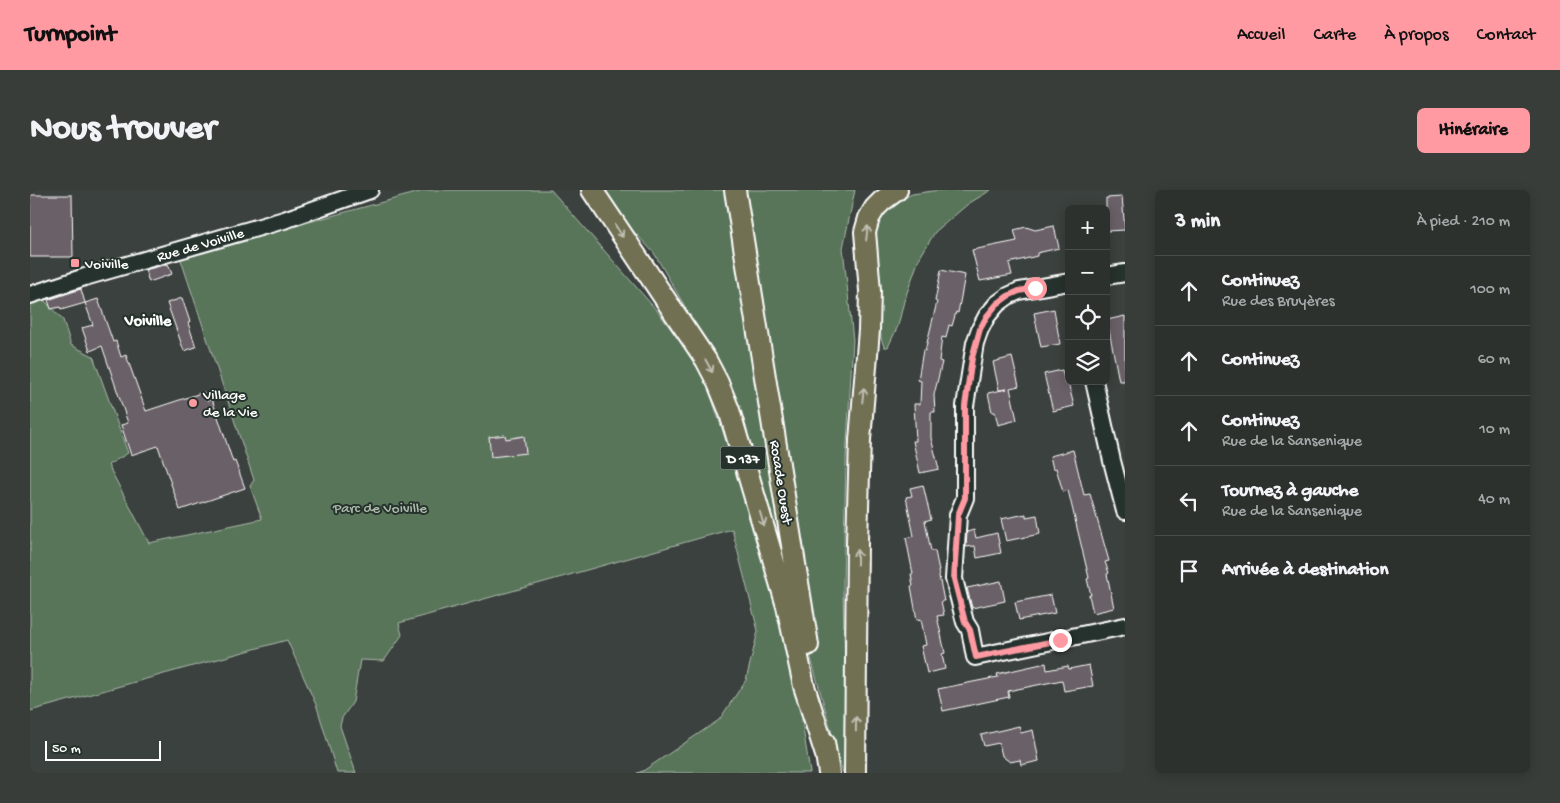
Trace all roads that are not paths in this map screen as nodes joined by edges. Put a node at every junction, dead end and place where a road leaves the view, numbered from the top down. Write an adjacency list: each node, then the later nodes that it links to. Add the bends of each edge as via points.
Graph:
1 (370, 190): 8 (street, Rue de Voiville, via 284,220)
2 (592, 190): 12 (main road, D 137, one-way to 12, via 706,360 718,383 769,543 787,606 804,686)
3 (735, 190): 12 (main road, Rocade Ouest / D 137)
4 (897, 190): 13 (main road, one-way to 4, via 860,440 870,330 865,232 875,208)
5 (1125, 274): 6 (street)
6 (1110, 276)
7 (1065, 283): 11 (street, via 1008,296 997,304 980,329 965,406 965,498 958,515 954,579 976,657)
8 (30, 295)
9 (1095, 385): 10 (street)
10 (1125, 511)
11 (1125, 626)
12 (828, 764)
13 (855, 773)

